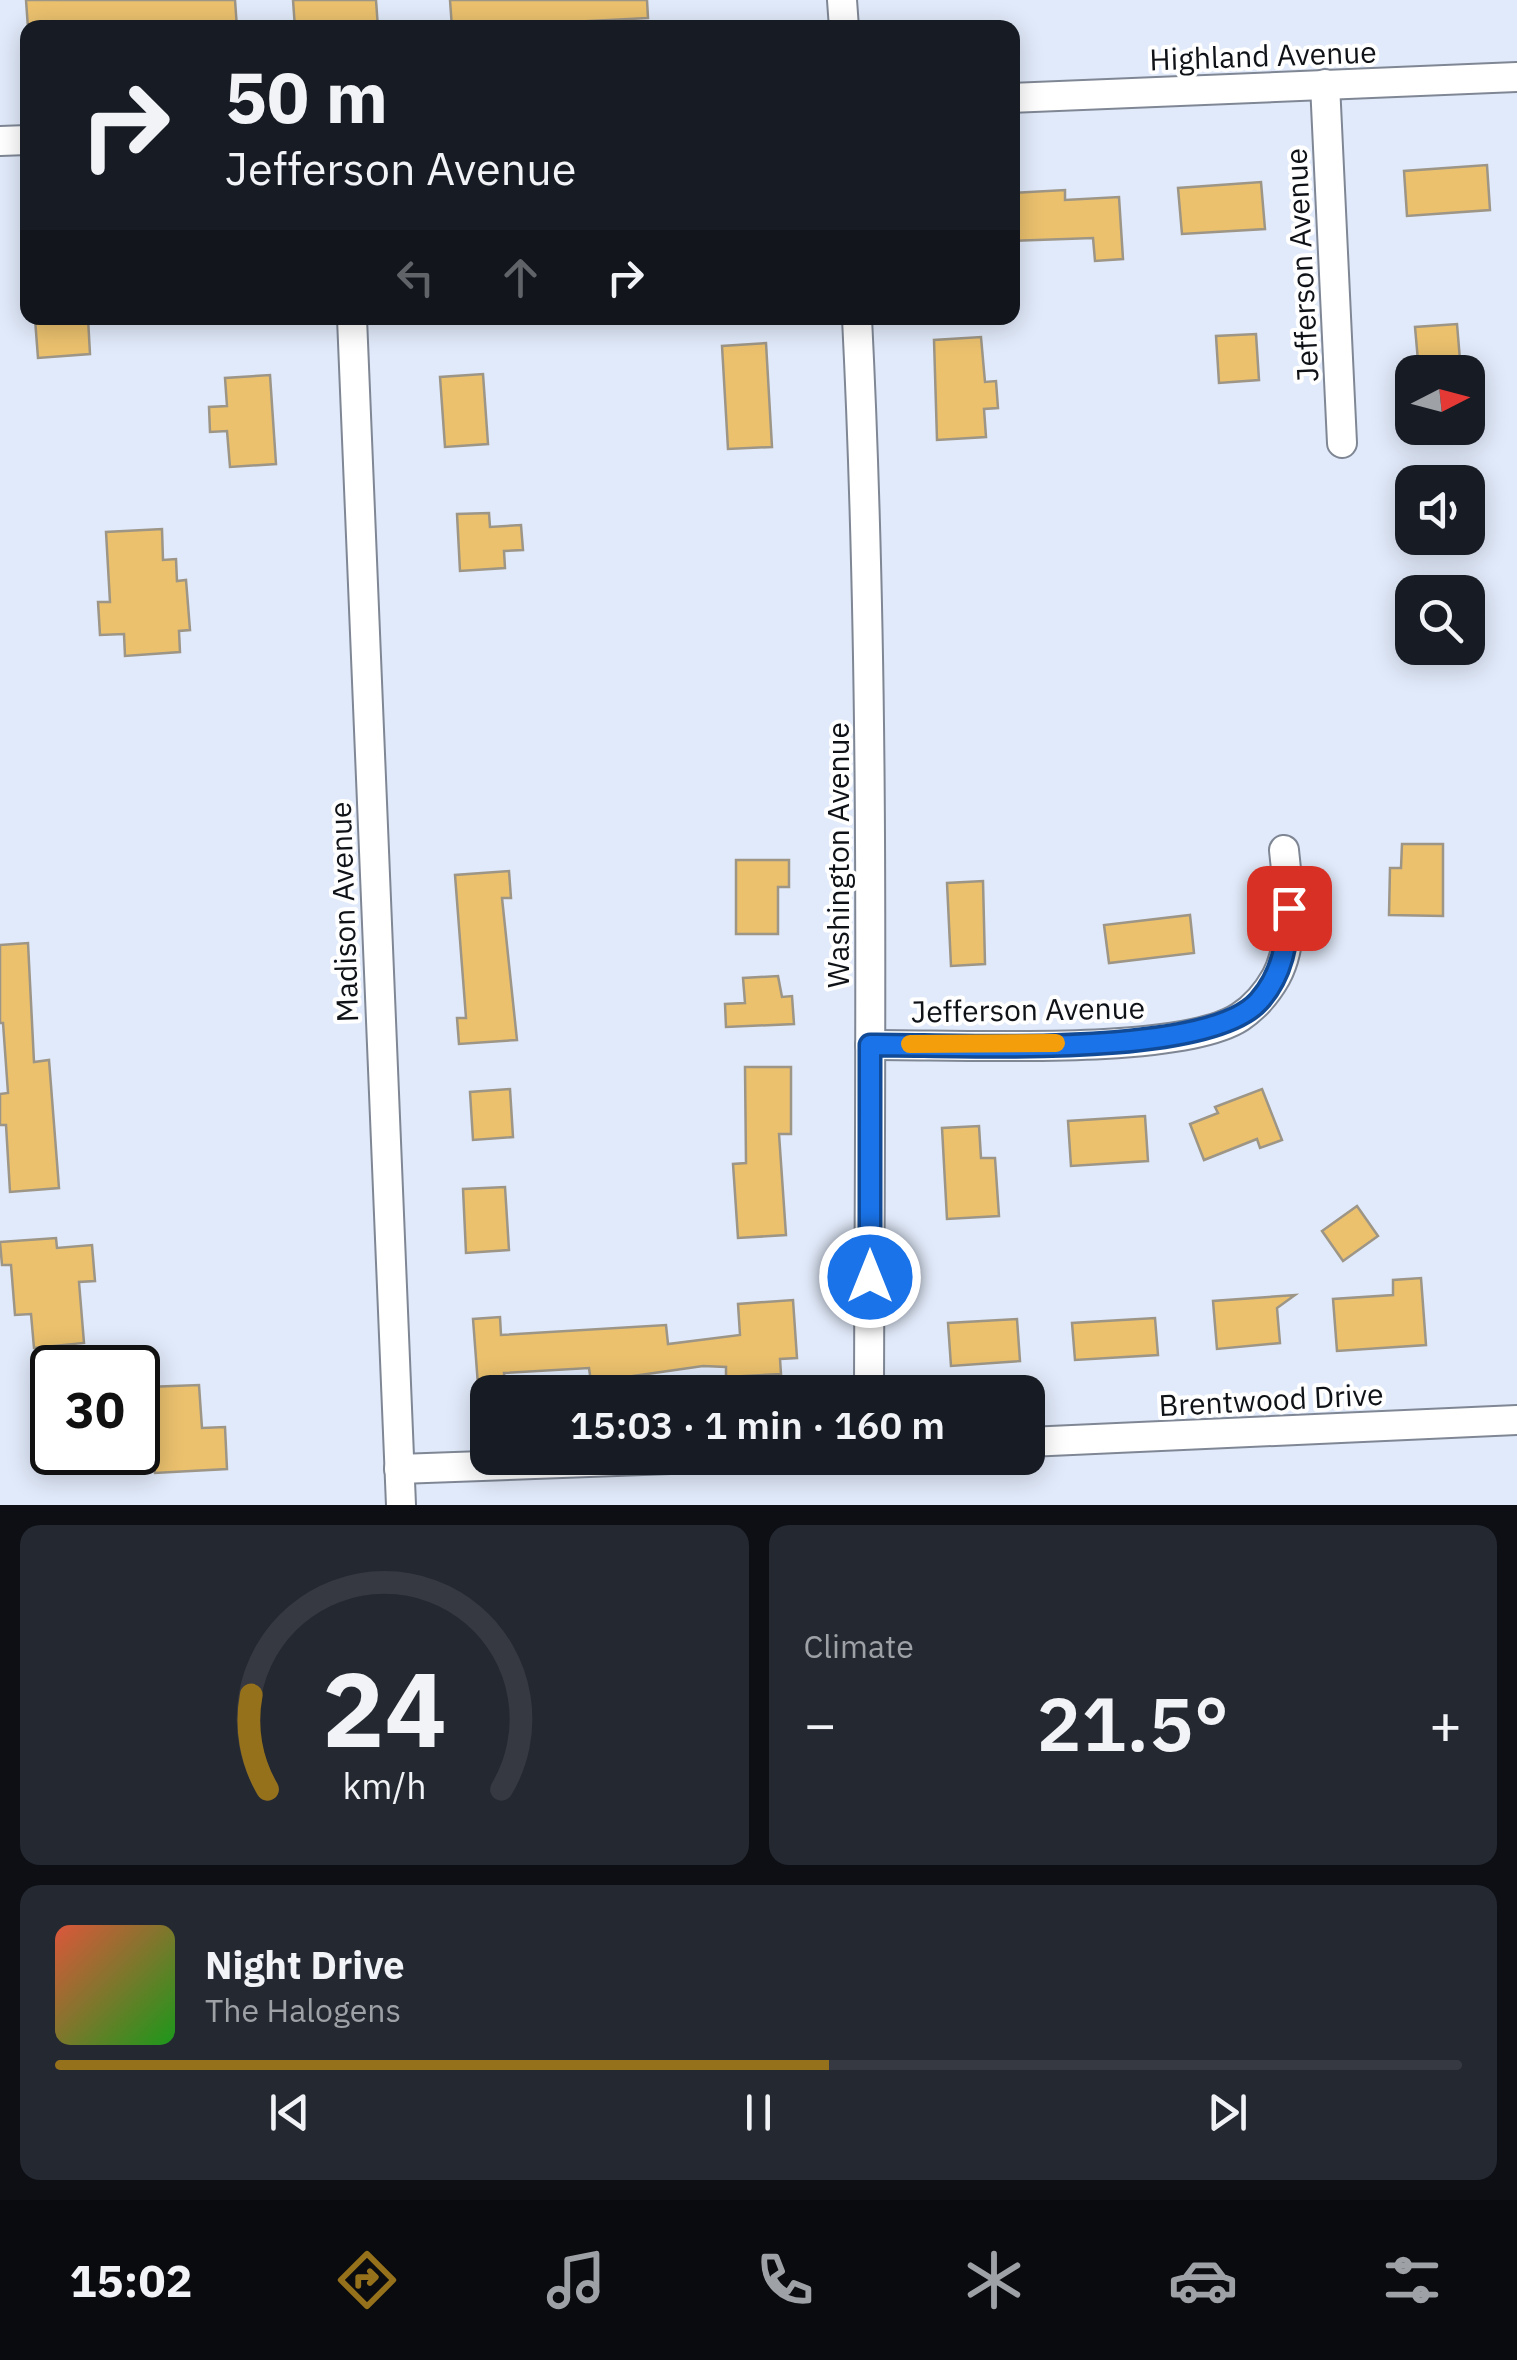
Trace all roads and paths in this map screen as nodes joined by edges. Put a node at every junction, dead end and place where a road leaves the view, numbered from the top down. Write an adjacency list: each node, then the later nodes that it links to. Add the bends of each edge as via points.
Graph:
1 (1517, 76): 2 (street, Highland Avenue)
2 (1325, 84): 3 (street, Highland Avenue); 6 (street, Jefferson Avenue)
3 (1020, 98)
4 (352, 325): 13 (street, Madison Avenue)
5 (857, 325): 8 (street, Washington Avenue, via 866,482)
6 (1342, 443)
7 (1284, 850): 8 (street, Jefferson Avenue, via 1289,908 1282,965 1258,1002 1238,1018 1138,1042)
8 (870, 1045): 9 (street, Washington Avenue)
9 (870, 1375)
10 (1517, 1420): 11 (street, Brentwood Drive)
11 (1045, 1441)
12 (470, 1466): 13 (street)
13 (399, 1469): 14 (street, Madison Avenue)
14 (401, 1505)

